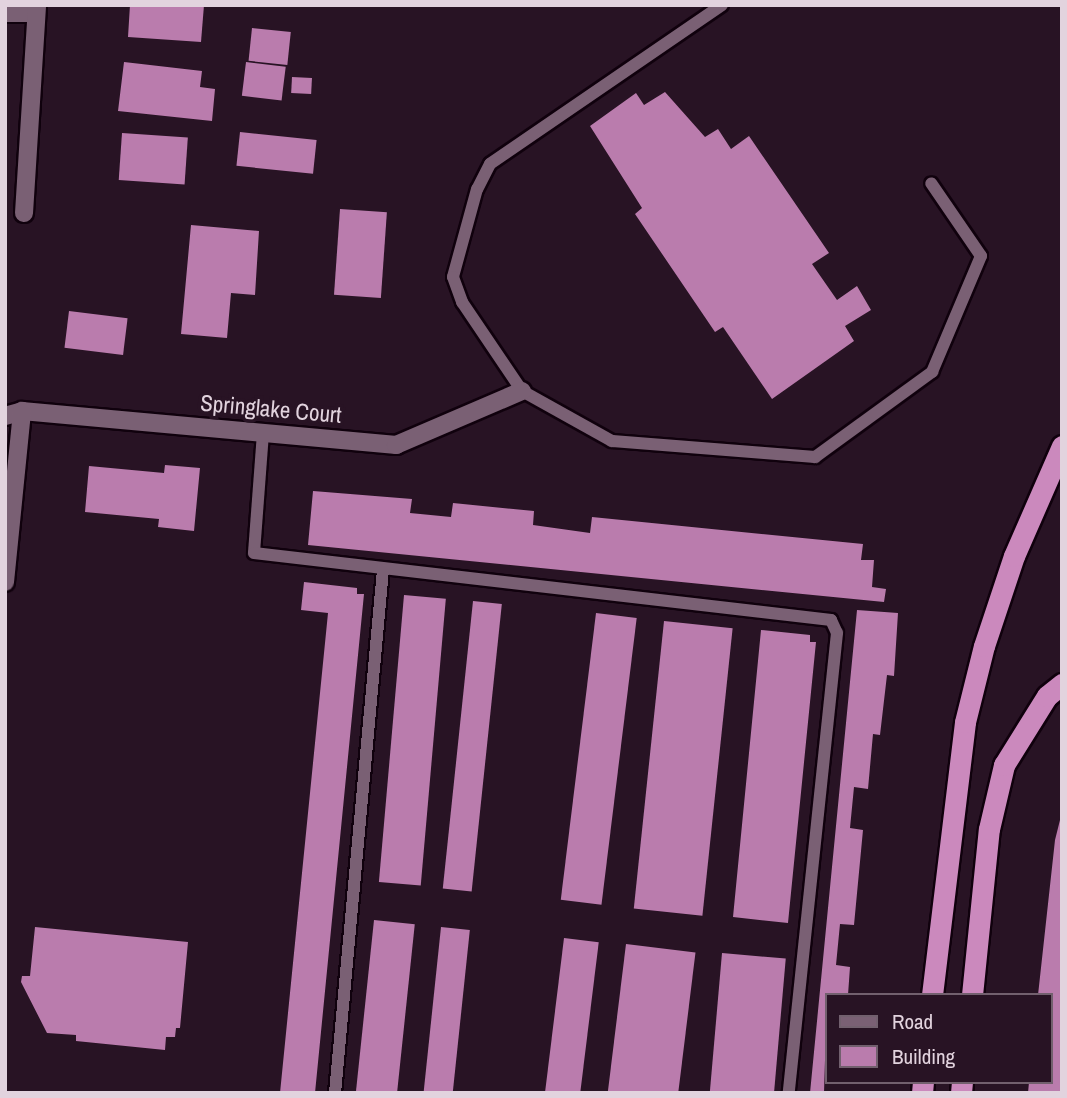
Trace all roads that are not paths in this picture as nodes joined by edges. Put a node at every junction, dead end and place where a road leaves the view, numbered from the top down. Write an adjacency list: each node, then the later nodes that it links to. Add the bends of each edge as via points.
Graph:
1 (722, 5): 6 (lane, via 490,164 477,190 453,276 462,302)
2 (37, 9): 3 (street); 5 (street)
3 (5, 13)
4 (931, 183): 6 (lane, via 981,256 932,372 814,457 612,441)
5 (23, 213)
6 (522, 391): 8 (street, Springlake Court, via 396,445)
7 (14, 414): 8 (street, Springlake Court); 11 (street)
8 (263, 433): 10 (lane, via 254,553)
9 (1062, 446): 13 (highway, via 1014,556 965,722)
10 (383, 570): 15 (lane); 16 (lane, via 831,620 837,633)
11 (5, 582)
12 (1062, 684): 14 (highway, via 1047,696 1004,765 989,829)
13 (932, 993)
14 (972, 993)
15 (335, 1093)
16 (789, 1093)

